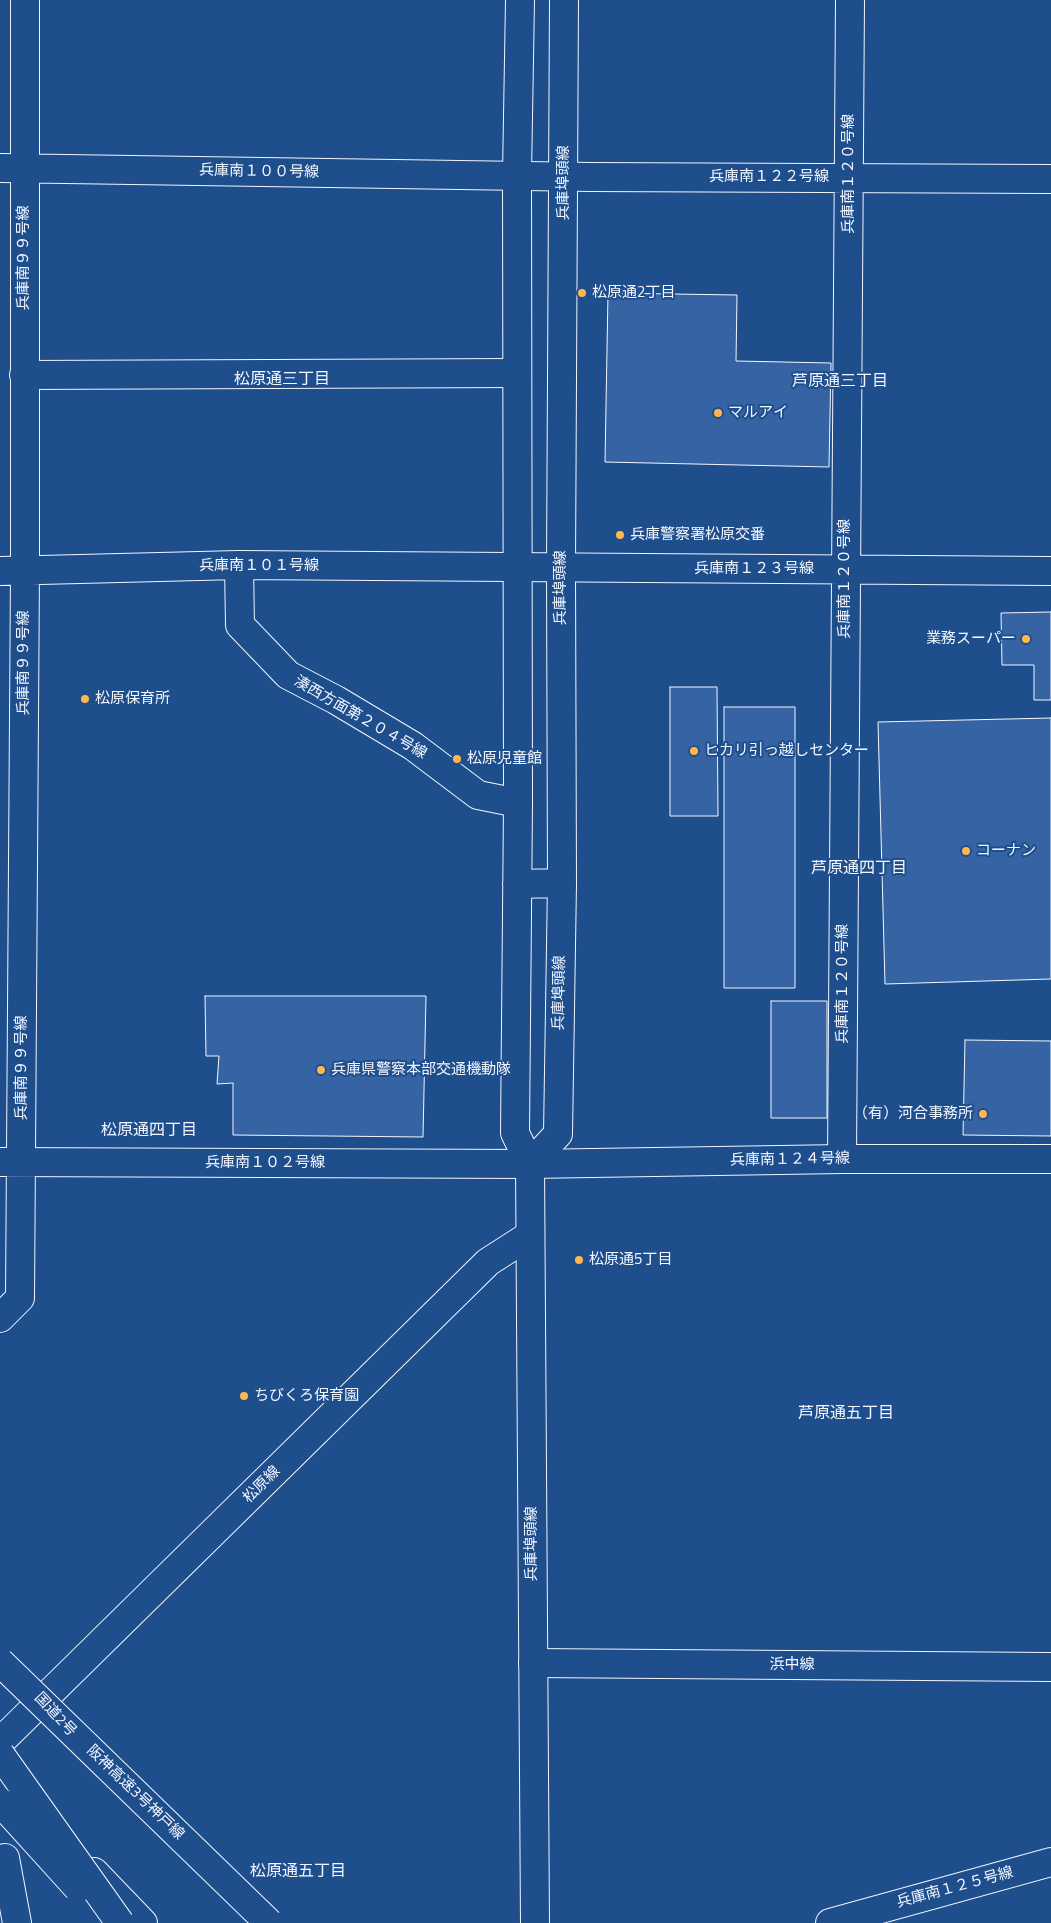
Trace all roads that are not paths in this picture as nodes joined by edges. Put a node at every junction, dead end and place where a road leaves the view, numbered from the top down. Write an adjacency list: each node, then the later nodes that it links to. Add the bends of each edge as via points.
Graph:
1 (25, 0): 5 (main road, 兵庫南９９号線)
2 (520, 0): 6 (main road, 兵庫埠頭線)
3 (564, 0): 7 (main road, 兵庫埠頭線)
4 (850, 0): 8 (main road, 兵庫南１２０号線)
5 (12, 168): 6 (main road, 兵庫南１００号線); 11 (main road, 兵庫南９９号線)
6 (517, 175): 7 (main road, 兵庫南１２２号線); 10 (main road, 兵庫埠頭線)
7 (564, 175): 8 (main road, 兵庫南１２２号線); 14 (main road, 兵庫埠頭線)
8 (849, 178): 9 (main road, 兵庫南１２２号線); 15 (main road, 兵庫南１２０号線)
9 (1051, 178)
10 (517, 373): 11 (main road); 13 (main road, 兵庫埠頭線)
11 (24, 375): 17 (main road, 兵庫南９９号線)
12 (239, 565): 13 (main road, 兵庫南１０１号線); 17 (main road, 兵庫南１０１号線); 18 (main road, 湊西方面第２０４号線, via 240,626 288,675 413,746 478,795)
13 (518, 567): 14 (main road, 兵庫南１２３号線); 18 (main road, 兵庫埠頭線)
14 (561, 568): 15 (main road, 兵庫南１２３号線); 19 (main road, 兵庫埠頭線)
15 (845, 570): 16 (main road, 兵庫南１２３号線); 21 (main road, 兵庫南１２０号線)
16 (1051, 570)
17 (12, 571): 23 (main road, 兵庫南９９号線)
18 (518, 803): 20 (main road, 兵庫埠頭線)
19 (562, 883): 20 (main road); 24 (main road, 兵庫埠頭線, via 558,1134)
20 (517, 884): 24 (main road, 兵庫埠頭線, via 515,1133)
21 (842, 1158): 22 (main road, 兵庫南１２４号線); 24 (main road, 兵庫南１２４号線)
22 (1051, 1159)
23 (10, 1162): 24 (main road, 兵庫南１０２号線); 26 (main road, 兵庫南９９号線, via 20,1298)
24 (530, 1164): 25 (main road, 兵庫埠頭線)
25 (530, 1235): 28 (main road, 兵庫埠頭線); 30 (main road, 松原線, via 488,1262)
26 (0, 1318)
27 (0, 1661): 30 (main road, 国道2号); 43 (main road, 阪神高速3号神戸線, bridge)
28 (533, 1663): 29 (main road, 浜中線); 44 (main road, 兵庫埠頭線)
29 (1051, 1667)
30 (42, 1702): 31 (main road, 松原線); 42 (main road, 国道2号)
31 (0, 1742)
32 (0, 1754): 40 (main road, bridge)
33 (0, 1779): 35 (main road)
34 (0, 1802): 39 (main road, bridge)
35 (45, 1822): 36 (main road); 41 (main road)
36 (2, 1860): 38 (main road)
37 (1051, 1862): 45 (main road, 兵庫南１２５号線)
38 (17, 1923)
39 (109, 1923)
40 (120, 1923)
41 (144, 1923)
42 (255, 1923)
43 (269, 1923)
44 (535, 1923)
45 (830, 1923)

